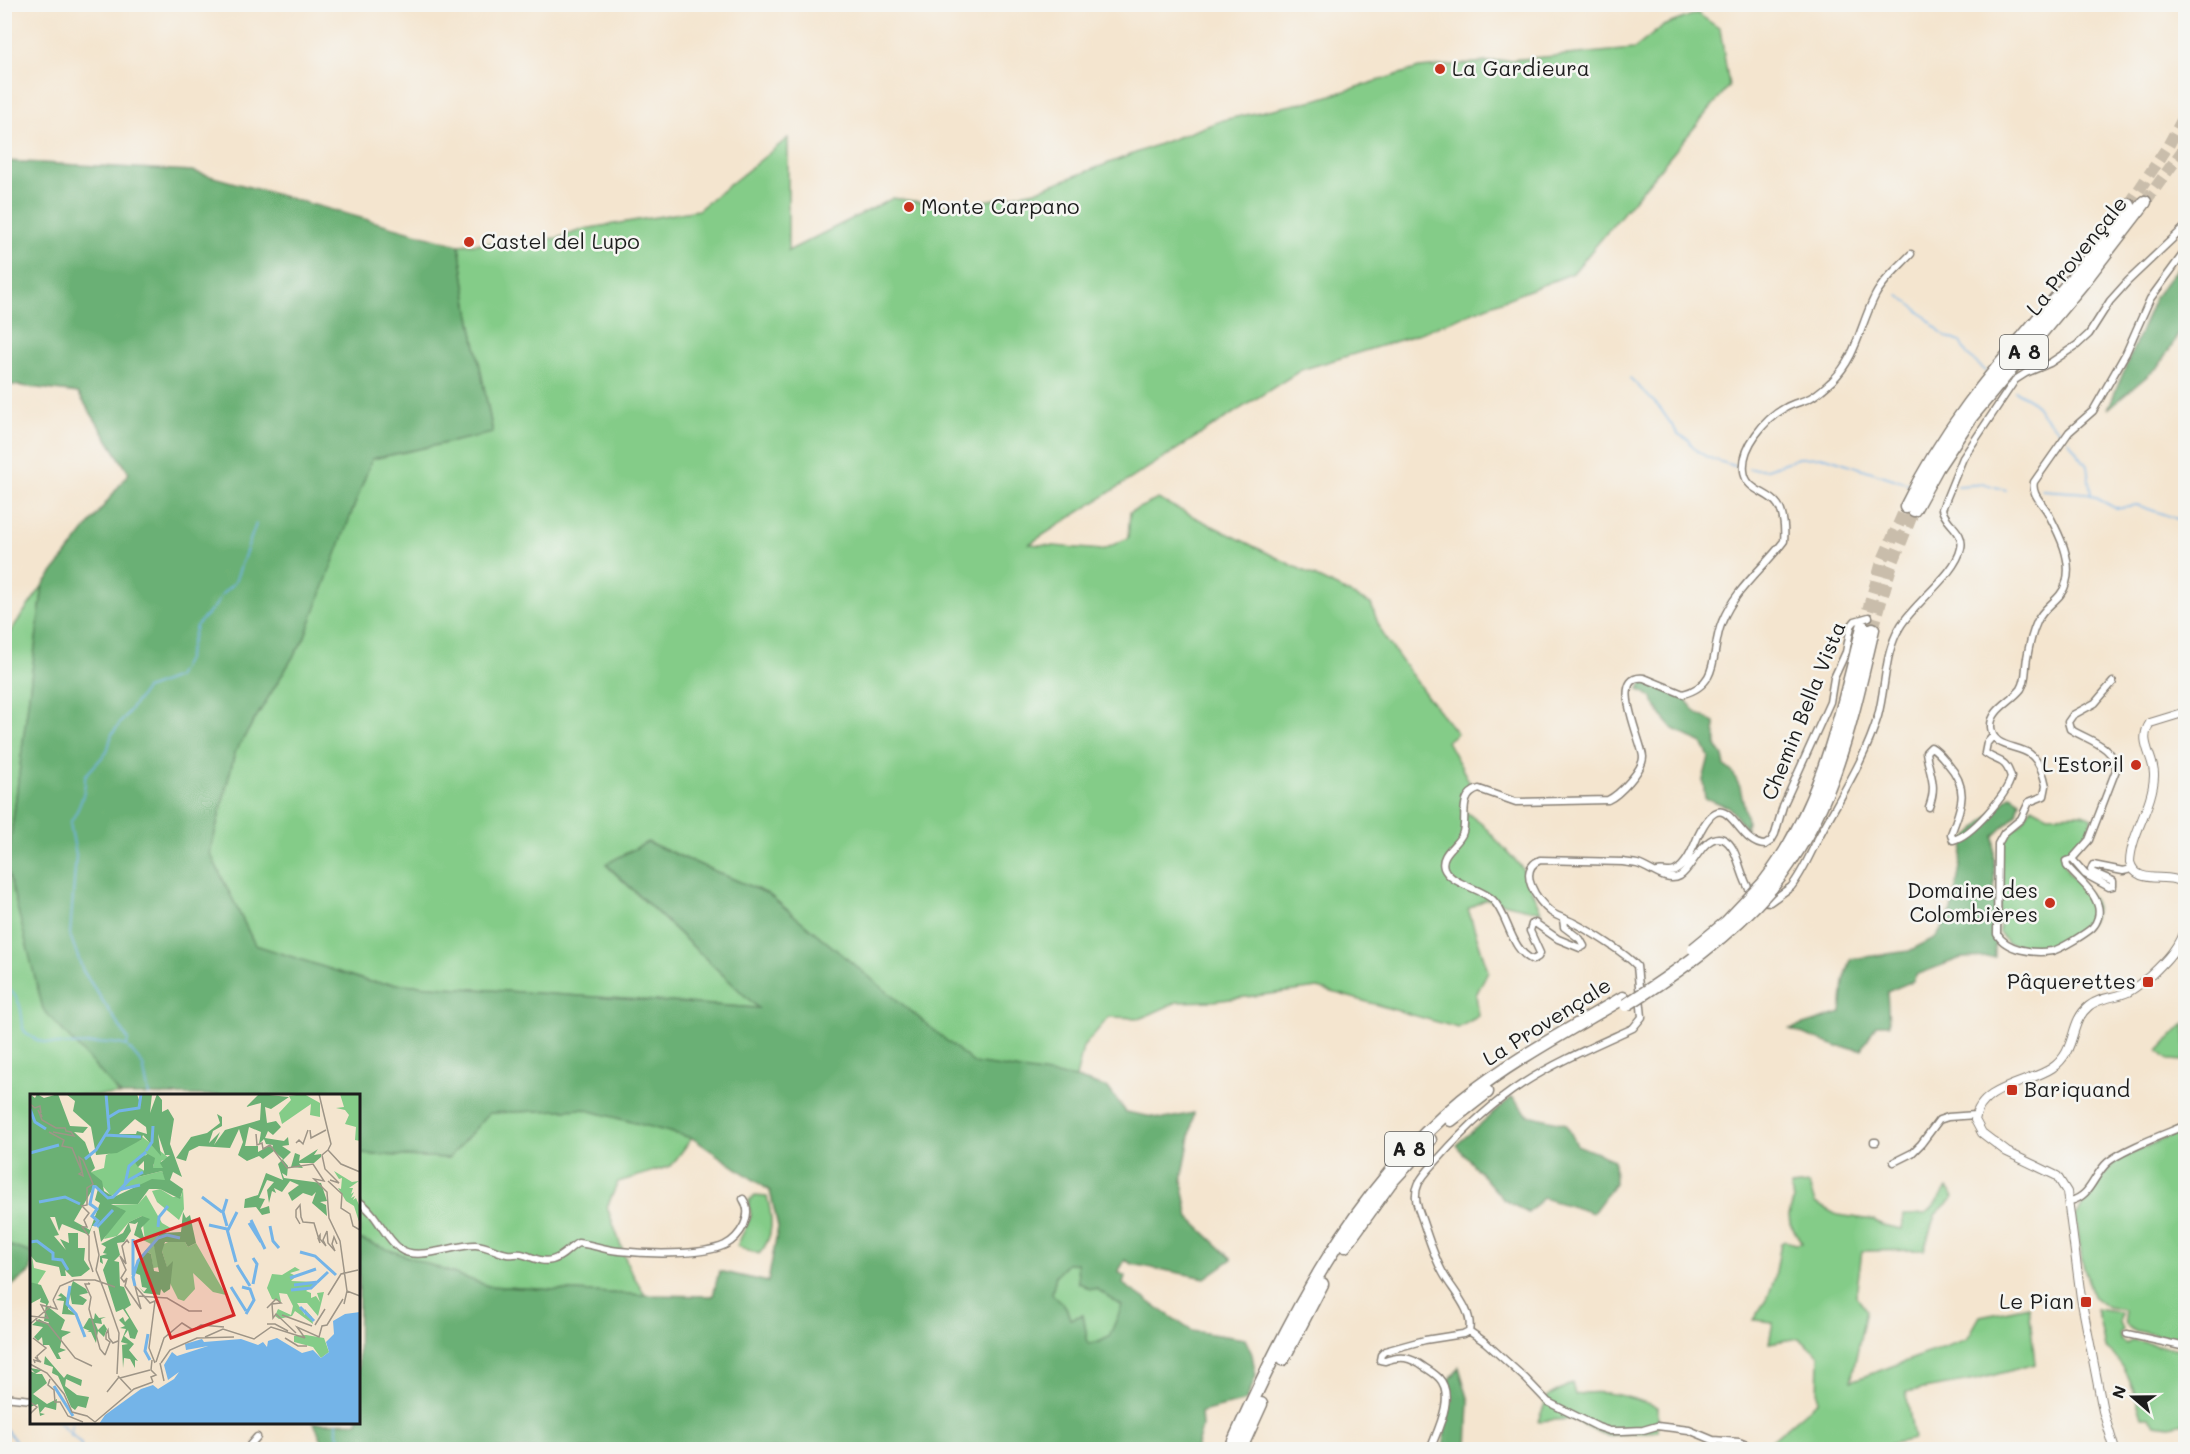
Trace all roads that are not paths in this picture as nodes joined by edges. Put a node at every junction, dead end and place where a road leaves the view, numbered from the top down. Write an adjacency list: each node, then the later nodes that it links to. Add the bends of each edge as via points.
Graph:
1 (2145, 202): 2 (highway, La Provençale / A 8, via 1966,424 1910,508 1928,463 1951,426 2075,277)
2 (2129, 205)
3 (2186, 226): 13 (street, via 2128,281 2077,345 2015,380 1963,458 1942,509 1961,538 1958,556 1895,636 1869,743 1791,887 1770,902 1761,901 1745,882 1728,843 1722,839 1710,840 1680,876 1667,878)
4 (2186, 250): 9 (street, via 2150,299 2126,353 2093,411 2068,432 2034,482 2033,491 2049,514 2067,556 2067,580 2062,593 2038,620 2024,684 1994,715)
5 (1911, 254): 15 (street, via 1876,294 1856,346 1836,377 1809,399 1776,414 1749,448 1744,462 1745,477 1758,492 1778,505 1784,541 1730,604 1719,628 1711,670 1700,687 1683,693 1644,678 1631,680 1628,696 1643,756 1638,770 1608,800 1516,802 1479,789 1467,796 1463,831 1444,860 1449,874 1495,902 1518,946 1533,960 1540,953 1530,931 1535,923 1558,939 1584,946 1564,927)
6 (1868, 624): 13 (street, Chemin Bella Vista, via 1855,621 1851,626 1830,702 1771,841 1765,845 1753,842 1729,815 1716,813 1705,823 1683,864 1675,871); 28 (highway, La Provençale / A 8, bridge, via 1844,745 1831,784 1789,866 1716,942 1681,969 1488,1090 1426,1143 1390,1183 1352,1236)
7 (2113, 682): 11 (street, via 2095,703 2068,722 2070,729 2110,752 2116,761 2089,840)
8 (2186, 712): 12 (street, via 2158,719 2146,729 2145,741 2154,774 2130,856)
9 (1993, 736): 10 (street, via 1985,753 2002,760 2011,777 2008,788 1992,808 1953,840 1951,834 1962,791 1952,768 1931,747 1926,752 1933,782); 11 (street, via 2004,745 2031,755 2046,786 2043,796 2029,802 2021,819 2004,833 1998,844 1997,934 2001,941 2012,947 2052,951 2092,928 2099,913 2097,904 2067,866 2066,861)
10 (1929, 807)
11 (2072, 859): 12 (street, via 2085,874 2109,887 2113,881 2092,872 2092,865)
12 (2132, 869): 14 (street, via 2141,876 2172,878)
13 (1657, 873): 15 (street, via 1623,862 1540,860 1530,868 1528,877 1538,898)
14 (2186, 885)
15 (1563, 919): 25 (street, via 1585,929 1637,966 1642,1017 1633,1028 1580,1052 1499,1100 1456,1140 1417,1185 1418,1208 1438,1263 1467,1311)
16 (2186, 924): 19 (street, via 2170,958 2146,979 2128,992 2097,1001 2083,1012 2071,1046 2060,1061 1995,1093 1984,1101)
17 (2186, 1068): 18 (street)
18 (2186, 1079)
19 (1976, 1115): 21 (street, via 1939,1120 1922,1144); 23 (street, via 1977,1128 1989,1139 2057,1176)
20 (2186, 1125): 23 (street, via 2109,1162 2081,1198)
21 (1894, 1162)
22 (743, 1199): 24 (street, via 748,1209 745,1224 723,1246 649,1253 615,1251 578,1242 563,1256 550,1261 509,1255 478,1245 418,1254 401,1250)
23 (2070, 1201): 37 (street, via 2081,1298 2103,1411)
24 (360, 1203)
25 (1469, 1331): 35 (street, via 1381,1355 1380,1360 1385,1361 1397,1357 1411,1359 1443,1384 1446,1400); 36 (street, via 1548,1402 1598,1427 1610,1431 1657,1426 1689,1430 1713,1440 1739,1442)
26 (2127, 1334): 27 (street)
27 (2186, 1347)
28 (1272, 1372): 33 (highway, La Provençale / A 8); 34 (highway, La Provençale / A 8)
29 (4, 1397): 30 (street)
30 (30, 1400)
31 (257, 1437): 32 (street)
32 (249, 1449)
33 (1230, 1449)
34 (1240, 1449)
35 (1430, 1449)
36 (1759, 1449)
37 (2115, 1449)

